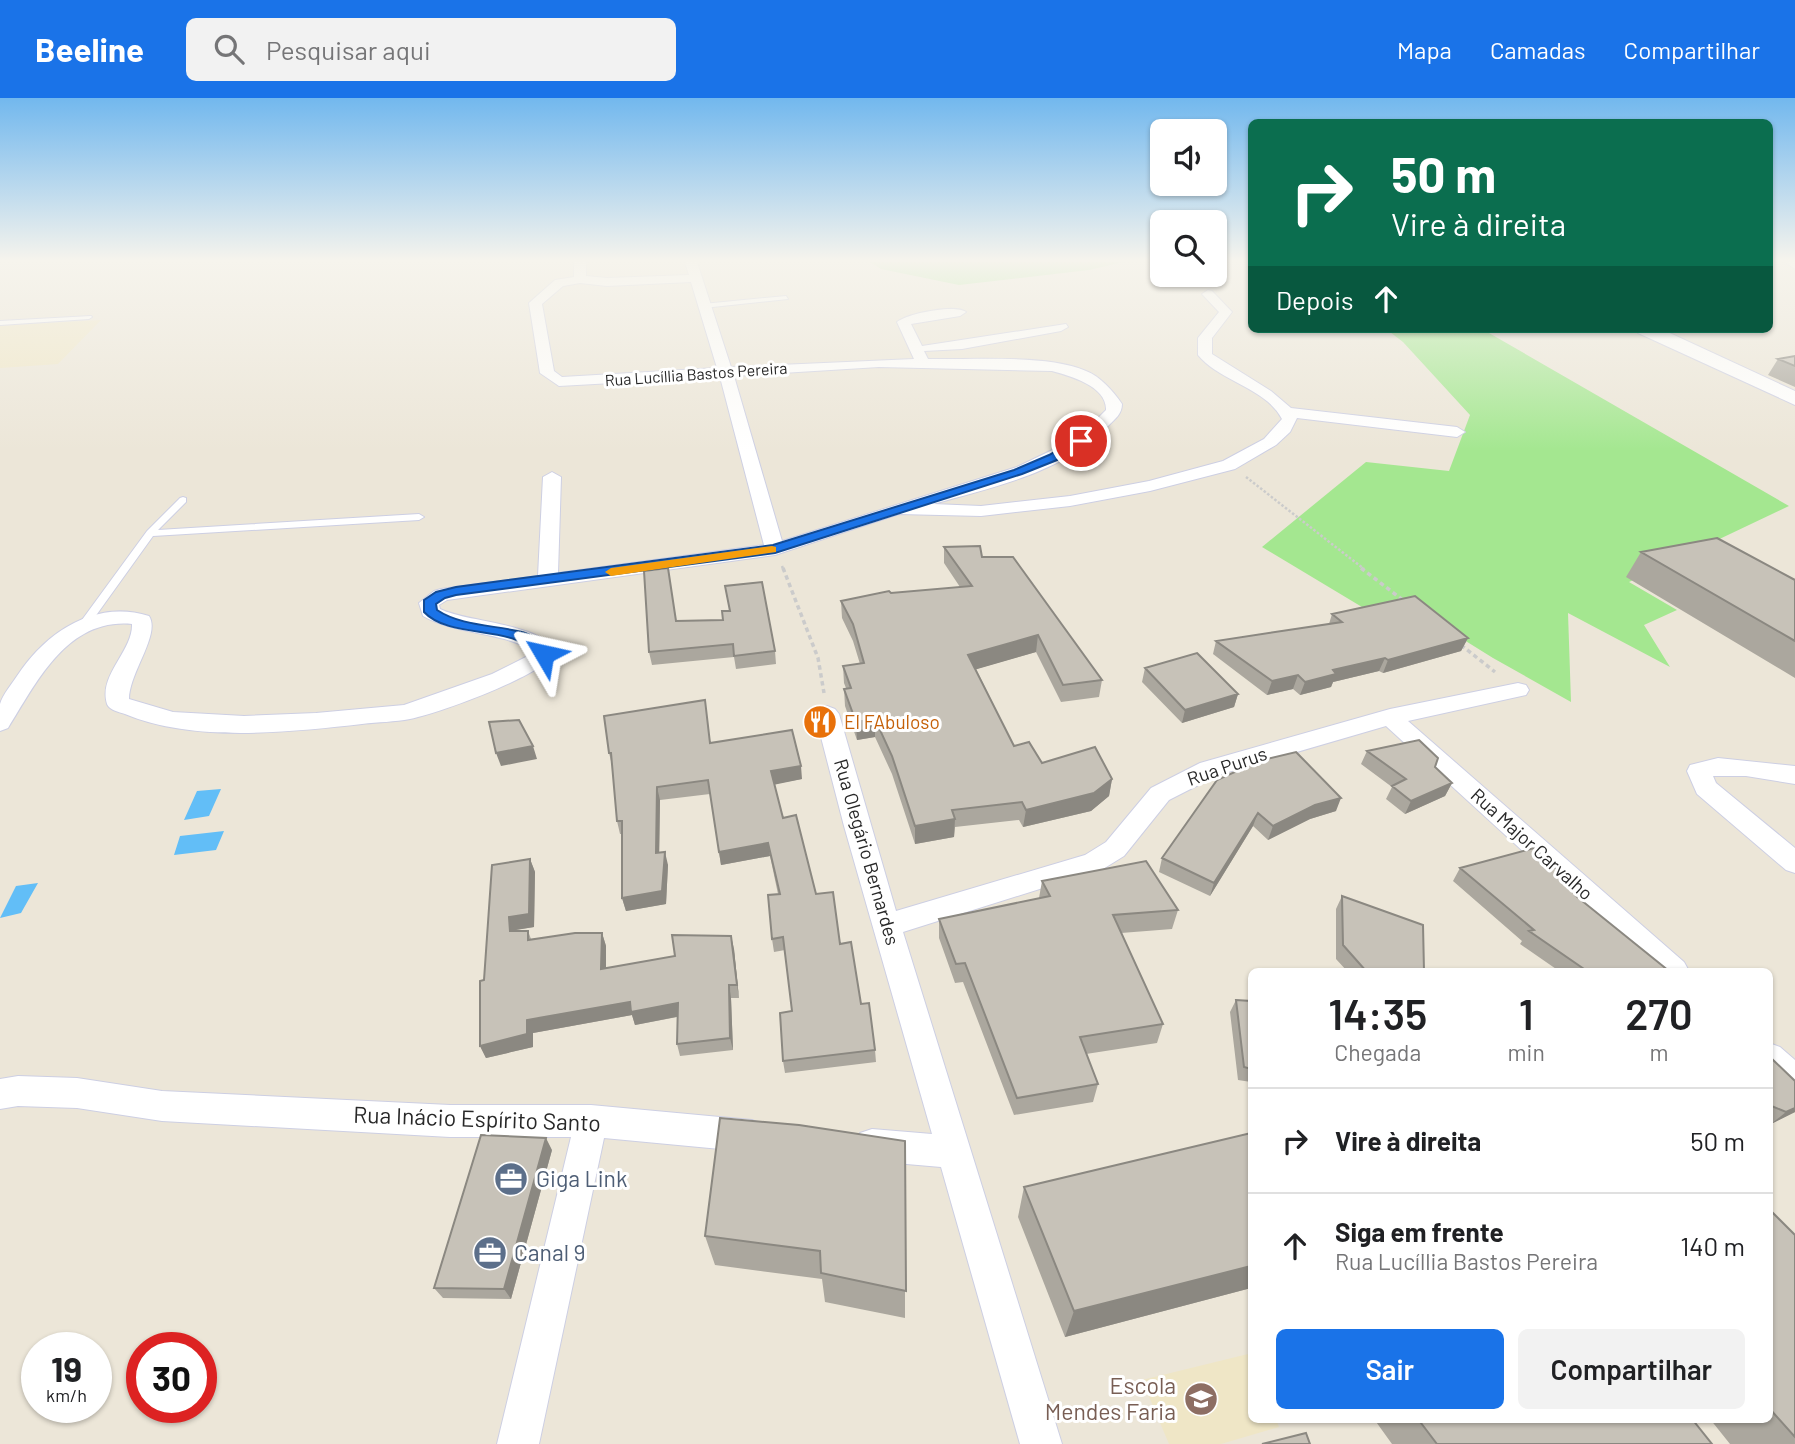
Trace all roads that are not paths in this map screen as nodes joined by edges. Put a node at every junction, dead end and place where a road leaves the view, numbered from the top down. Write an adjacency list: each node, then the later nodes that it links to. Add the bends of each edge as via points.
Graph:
1 (539, 325): 8 (street, Rua Lucíllia Bastos Pereira, via 547,373 563,383)
2 (710, 325): 8 (street)
3 (904, 325): 7 (street)
4 (1216, 325): 10 (street, via 1205,338 1205,355 1228,375 1274,398)
5 (1061, 327): 7 (street)
6 (1654, 333): 9 (main road)
7 (920, 355): 8 (street, Rua Lucíllia Bastos Pereira); 14 (street, Rua Lucíllia Bastos Pereira, via 1069,370 1107,393 1114,411 1096,430 1053,457)
8 (727, 371): 17 (street)
9 (1795, 399)
10 (1288, 412): 11 (street); 14 (street, via 1290,419 1270,442 1229,465 1150,486 981,511)
11 (1457, 432)
12 (552, 477): 18 (street)
13 (183, 499): 16 (lane)
14 (898, 509): 17 (street)
15 (419, 517): 16 (lane)
16 (149, 533): 19 (lane)
17 (775, 549): 18 (street)
18 (548, 581): 19 (street, via 456,591 429,603 430,612 439,617 534,642 544,654 530,665 412,711 340,719 247,724 129,709 118,702 117,692 119,679 144,632 142,620 108,618)
19 (83, 626): 23 (street, via 45,653)
20 (1518, 690): 22 (street, Rua Purus)
21 (827, 714): 26 (street, Rua Olegário Bernardes)
22 (1390, 717): 26 (street, Rua Purus, via 1209,769 1160,794 1115,849 1094,862); 27 (street, Rua Major Carvalho)
23 (0, 723)
24 (1795, 775): 25 (street, via 1728,768 1699,771 1706,788)
25 (1795, 863)
26 (887, 925): 34 (street, Rua Olegário Bernardes)
27 (1671, 968)
28 (1773, 1060): 29 (street)
29 (1795, 1080)
30 (0, 1094): 31 (street, Rua Inácio Espírito Santo, via 77,1093 162,1106 450,1121)
31 (591, 1121): 32 (street, Rua Inácio Espírito Santo); 35 (street)
32 (785, 1139)
33 (837, 1143): 34 (street)
34 (955, 1152): 36 (street, Rua Olegário Bernardes)
35 (518, 1444)
36 (1041, 1444)

